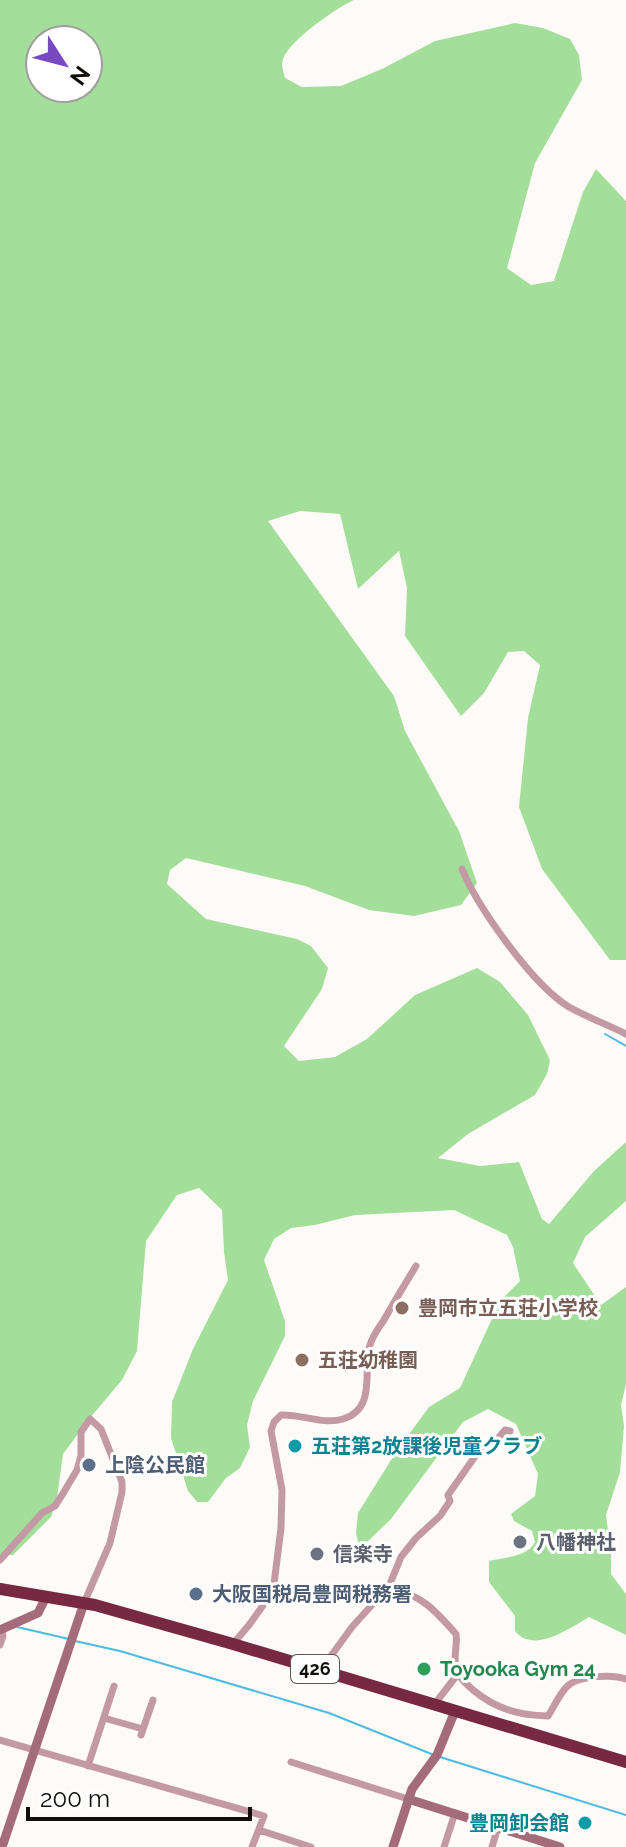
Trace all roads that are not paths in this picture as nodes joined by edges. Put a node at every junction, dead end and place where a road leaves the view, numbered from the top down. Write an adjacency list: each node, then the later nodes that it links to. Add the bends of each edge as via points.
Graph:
1 (462, 869): 2 (street, via 483,908 548,991)
2 (626, 1034)
3 (416, 1266): 11 (street, via 369,1344 367,1384 359,1409 339,1421 291,1414 274,1422 271,1431 282,1490 274,1584)
4 (510, 1431): 6 (street, via 469,1462 440,1516 401,1557)
5 (0, 1560): 9 (street, via 42,1513 55,1506 77,1470 81,1432 90,1419 101,1429 122,1492 110,1543)
6 (389, 1586): 13 (street); 14 (street, via 434,1608 456,1634)
7 (0, 1589): 8 (highway, 426)
8 (46, 1597): 9 (highway, 426); 10 (street, via 38,1613)
9 (84, 1603): 11 (highway, 426); 24 (street)
10 (2, 1630): 12 (street)
11 (233, 1644): 13 (highway, 426)
12 (0, 1645)
13 (320, 1671): 18 (highway, 426)
14 (457, 1675): 18 (street); 20 (street, via 499,1708)
15 (626, 1679): 20 (street, via 606,1676 569,1684)
16 (114, 1686): 21 (street)
17 (153, 1700): 21 (street, via 142,1732)
18 (434, 1705): 19 (highway, 426)
19 (455, 1711): 22 (highway, 426); 28 (street, via 437,1755)
20 (548, 1716): 22 (street)
21 (104, 1718): 27 (street)
22 (545, 1736): 26 (highway, 426)
23 (0, 1740): 24 (street)
24 (34, 1750): 27 (street); 33 (street)
25 (291, 1762): 28 (street)
26 (626, 1762)
27 (88, 1766): 31 (street, via 264,1816)
28 (408, 1799): 29 (street); 36 (street)
29 (455, 1813): 30 (street); 37 (street)
30 (498, 1827): 32 (street); 38 (street)
31 (259, 1830): 34 (street); 35 (street)
32 (541, 1844): 39 (street)
33 (2, 1847)
34 (252, 1847)
35 (311, 1847)
36 (393, 1847)
37 (444, 1847)
38 (492, 1847)
39 (560, 1847)

